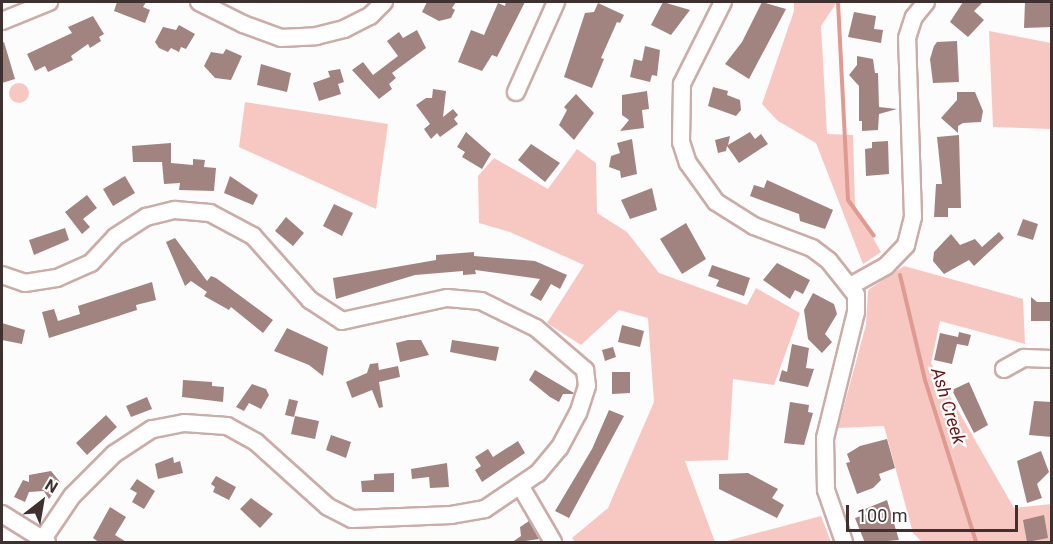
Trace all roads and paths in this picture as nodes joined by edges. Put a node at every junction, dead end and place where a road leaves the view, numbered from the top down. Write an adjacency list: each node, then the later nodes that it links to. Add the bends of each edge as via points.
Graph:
1 (50, 2): 7 (street)
2 (199, 2): 3 (street, via 281,38 344,30)
3 (384, 2)
4 (556, 2): 8 (street)
5 (723, 2): 10 (street, via 682,84 679,122 688,163 701,185 734,216 812,248)
6 (926, 2): 10 (street, via 914,17 907,38 913,217 906,245 886,266)
7 (2, 21)
8 (516, 92)
9 (2, 275): 13 (street, via 25,283 76,272 115,237 146,217 175,210 210,213 236,225 281,264 310,300 342,321 447,298 497,306 536,328 585,370 587,386 559,448)
10 (852, 285): 17 (street, via 856,312 830,404 824,467 832,512)
11 (1052, 359): 12 (street, via 1024,358)
12 (1004, 369)
13 (521, 487): 15 (street, via 485,509 352,519 327,506 256,442 227,426 184,423 152,429 114,454 72,496); 16 (street)
14 (2, 514): 15 (street)
15 (44, 542)
16 (553, 543)
17 (844, 543)

